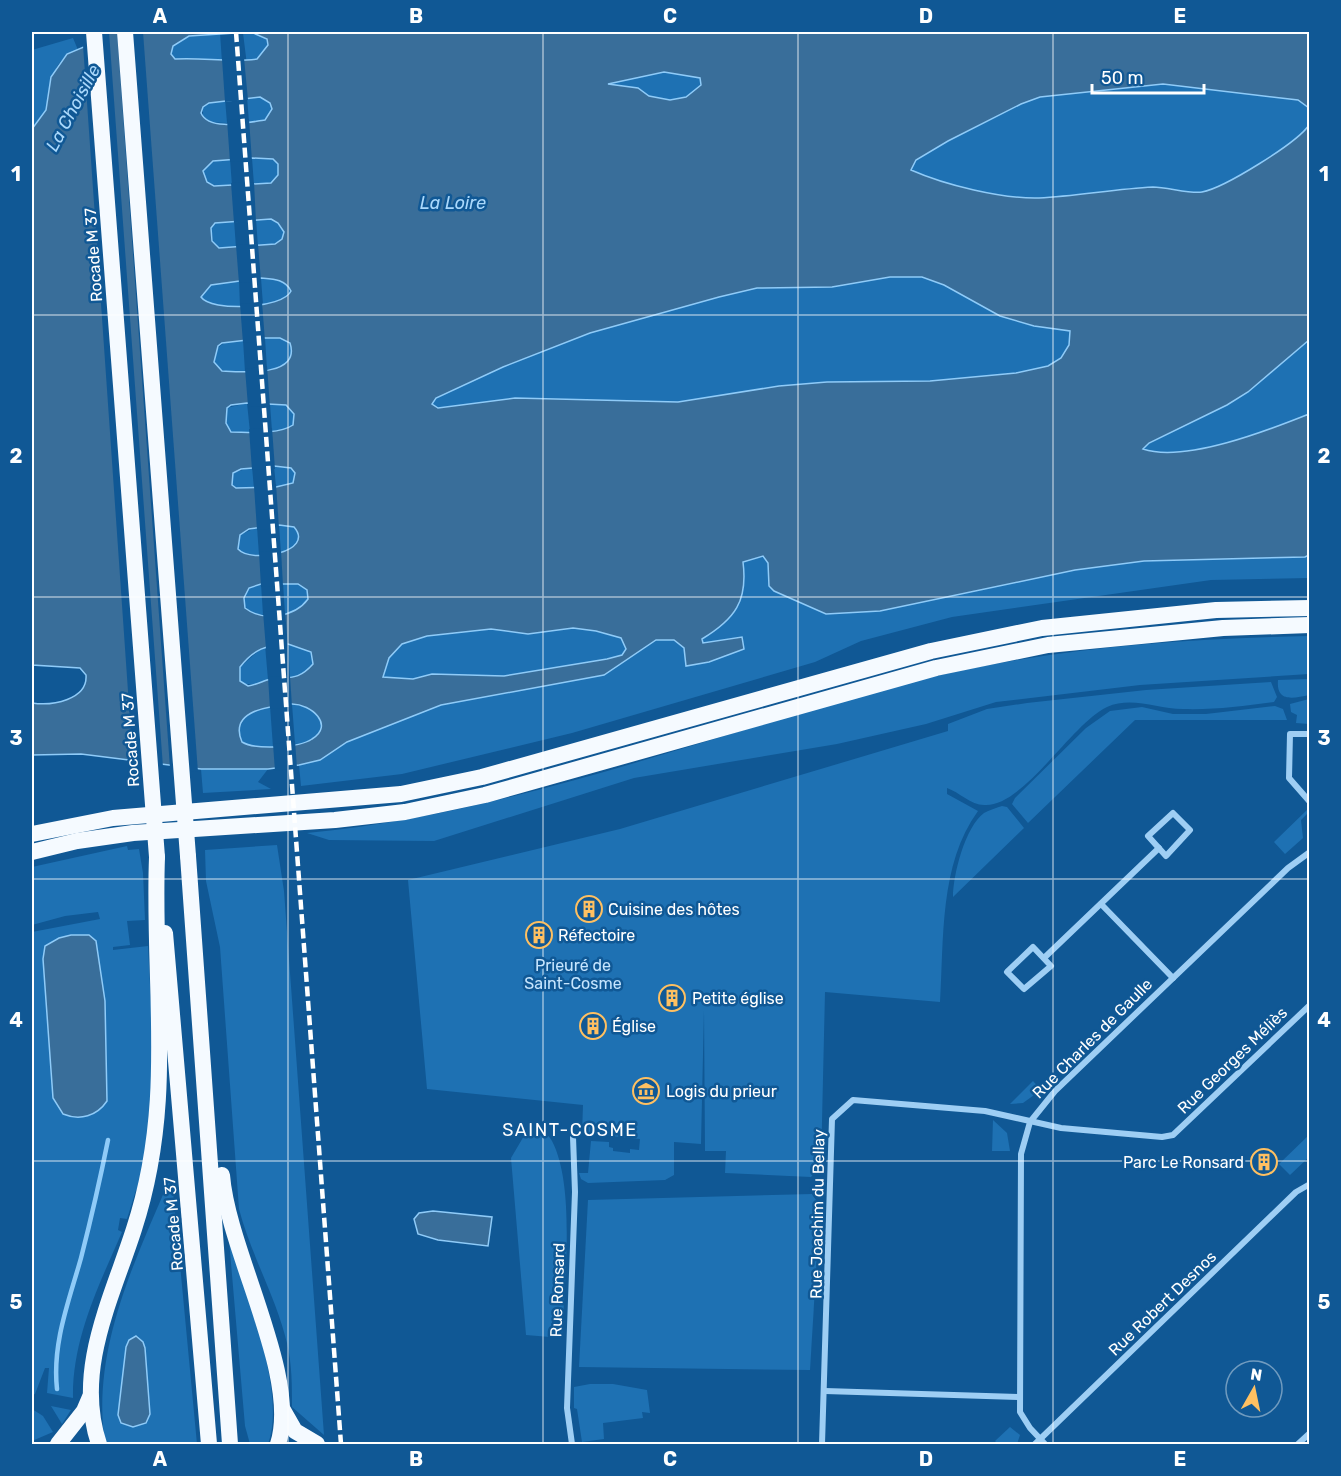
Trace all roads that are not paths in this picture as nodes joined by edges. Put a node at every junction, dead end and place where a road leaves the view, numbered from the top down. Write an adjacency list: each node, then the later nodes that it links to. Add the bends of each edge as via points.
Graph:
1 (94, 32): 11 (highway, Rocade M 37, bridge)
2 (125, 32): 16 (highway, bridge)
3 (1310, 608): 7 (highway, via 1216,610 1042,628 931,651 482,777 402,794 113,818)
4 (1310, 625): 9 (highway, via 1223,628 1048,645 936,668 485,795 405,812 133,833)
5 (1310, 734): 6 (street, via 1290,734 1290,782)
6 (1310, 802)
7 (32, 834)
8 (1159, 848): 8 (street, via 1166,855 1190,831 1173,813 1148,836); 12 (street)
9 (32, 852)
10 (1310, 852): 14 (street, Rue Charles de Gaulle, via 1288,868)
11 (157, 857): 22 (highway, via 154,922 161,1069 158,1119 148,1182 95,1346); 30 (highway, Rocade M 37)
12 (1101, 904): 13 (street); 14 (street)
13 (1044, 958): 13 (street, via 1033,947 1007,972 1024,989 1051,966)
14 (1173, 978): 17 (street, Rue Charles de Gaulle, via 1055,1091)
15 (1310, 1005): 18 (street, Rue Georges Méliès)
16 (207, 1115): 24 (highway, via 218,1130 228,1216 268,1341); 31 (highway)
17 (1030, 1122): 18 (street, Rue Joachim du Bellay, via 1061,1128); 21 (street, Rue Joachim du Bellay, via 985,1111 853,1100 832,1119); 23 (street, Rue Charles de Gaulle, via 1021,1154)
18 (1173, 1135)
19 (573, 1137): 26 (street, Rue Ronsard, via 575,1192 567,1399)
20 (1310, 1184): 27 (street, Rue Robert Desnos, via 1296,1192 1063,1416)
21 (825, 1391): 23 (street); 34 (street, Rue Joachim du Bellay)
22 (91, 1396): 28 (highway); 29 (highway)
23 (1020, 1397): 27 (street, Rue Charles de Gaulle, via 1020,1412)
24 (282, 1408): 32 (highway); 33 (highway, via 295,1431)
25 (1310, 1434): 35 (street)
26 (572, 1441)
27 (1041, 1443)
28 (58, 1444)
29 (99, 1444)
30 (209, 1444)
31 (230, 1444)
32 (278, 1444)
33 (317, 1444)
34 (822, 1444)
35 (1298, 1444)

